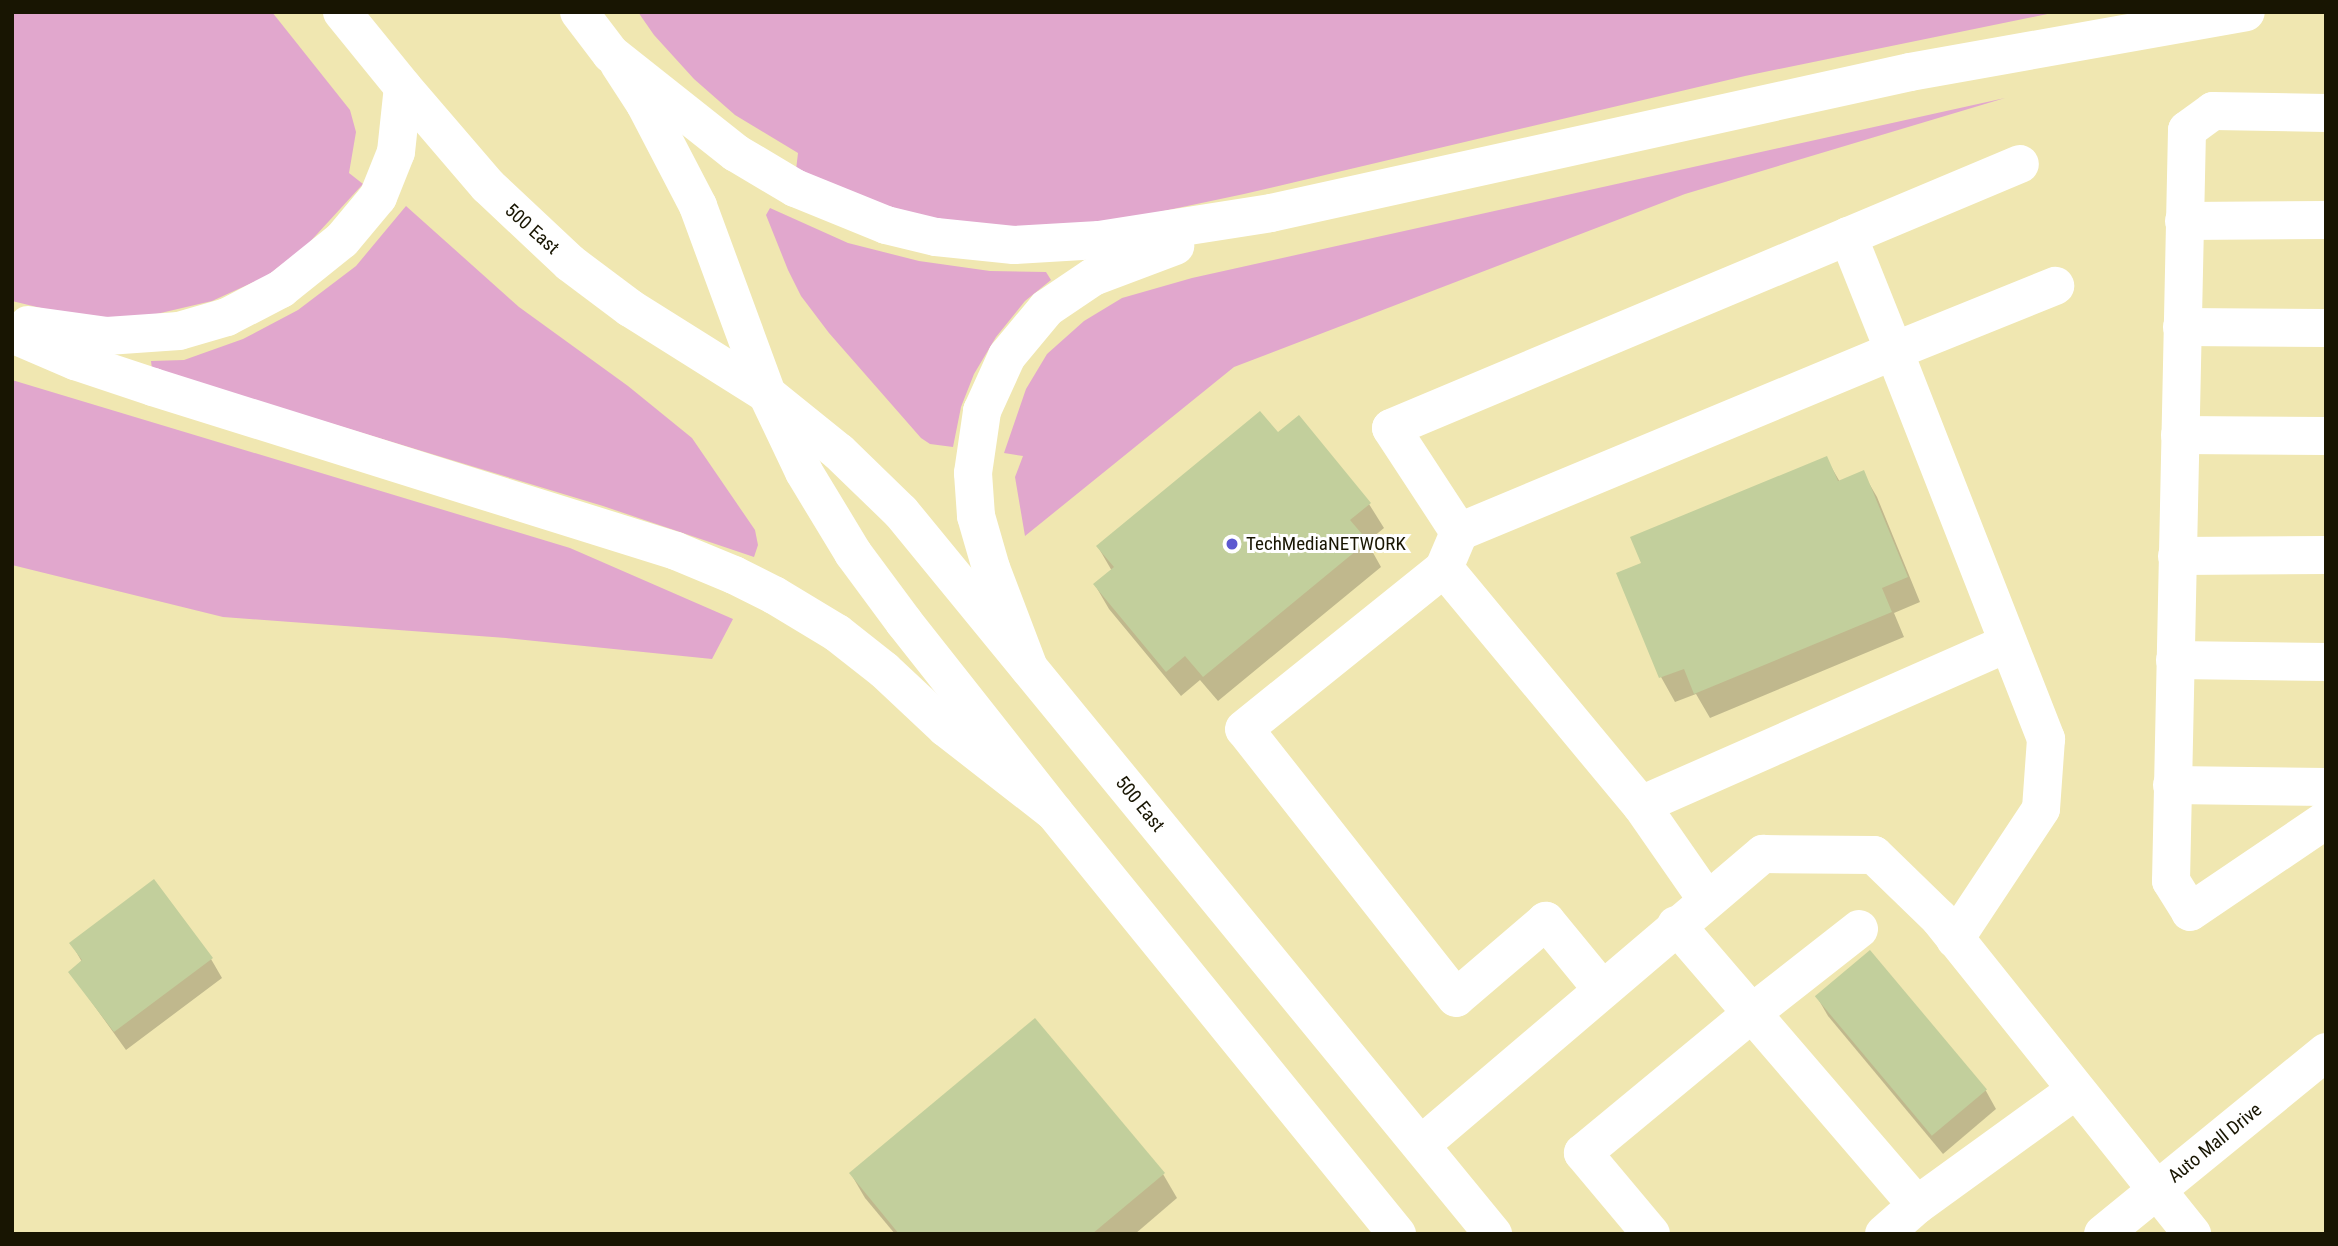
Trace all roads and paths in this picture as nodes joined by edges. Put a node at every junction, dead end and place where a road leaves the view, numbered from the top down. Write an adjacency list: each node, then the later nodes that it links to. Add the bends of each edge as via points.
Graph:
1 (342, 12): 5 (main road, 500 East)
2 (2246, 12): 8 (main road, via 1910,72)
3 (581, 15): 4 (main road)
4 (611, 54): 8 (main road, via 754,165 835,206 898,228 984,243 1047,244); 18 (main road, via 645,104 698,206)
5 (403, 87): 13 (main road, via 396,152 373,204 315,264 268,297 215,321 146,335 94,335); 18 (main road, 500 East, via 488,187 570,264)
6 (2326, 113): 10 (main road, via 2213,111 2187,130)
7 (2020, 164): 11 (main road)
8 (1271, 213): 28 (main road, via 1112,268 1075,287 1034,321 997,373 979,423 973,487 983,540)
9 (2326, 219): 10 (main road)
10 (2184, 221): 14 (main road)
11 (1848, 236): 17 (main road); 21 (main road, via 1391,428)
12 (2055, 286): 17 (main road)
13 (12, 323)
14 (2182, 327): 15 (main road); 19 (main road)
15 (2326, 328)
16 (12, 334): 32 (main road, via 75,361 676,551 734,575 837,633 946,728)
17 (1894, 351): 21 (main road); 25 (main road)
18 (767, 394): 28 (main road, 500 East, via 839,452 901,512); 32 (main road, via 804,472 866,571)
19 (2180, 435): 20 (main road); 23 (main road)
20 (2326, 436)
21 (1459, 532): 24 (main road)
22 (2326, 555): 23 (main road)
23 (2177, 556): 26 (main road)
24 (1444, 568): 31 (main road); 38 (main road, via 1244,729 1456,998 1546,921)
25 (2008, 643): 31 (main road); 37 (main road, via 2046,739 2041,809)
26 (2175, 660): 27 (main road); 29 (main road)
27 (2326, 662)
28 (1029, 668): 42 (main road, 500 East)
29 (2172, 785): 30 (main road); 33 (main road, via 2171,881 2190,912)
30 (2326, 787)
31 (1641, 805): 34 (main road)
32 (1054, 812): 45 (main road)
33 (2326, 820)
34 (1707, 900): 35 (main road); 37 (main road, via 1763,853 1874,855)
35 (1676, 925): 38 (main road); 39 (main road)
36 (1859, 929): 39 (main road)
37 (1955, 939): 41 (main road)
38 (1601, 988): 42 (main road)
39 (1752, 1013): 44 (main road); 47 (main road, via 1583,1153)
40 (2326, 1052): 43 (main road, Auto Mall Drive)
41 (2076, 1090): 43 (main road); 44 (main road)
42 (1422, 1144): 46 (main road, 500 East)
43 (2156, 1191): 49 (main road, Auto Mall Drive); 50 (main road)
44 (1917, 1205): 48 (main road)
45 (1397, 1234)
46 (1493, 1234)
47 (1651, 1234)
48 (1884, 1234)
49 (2104, 1234)
50 (2192, 1234)

